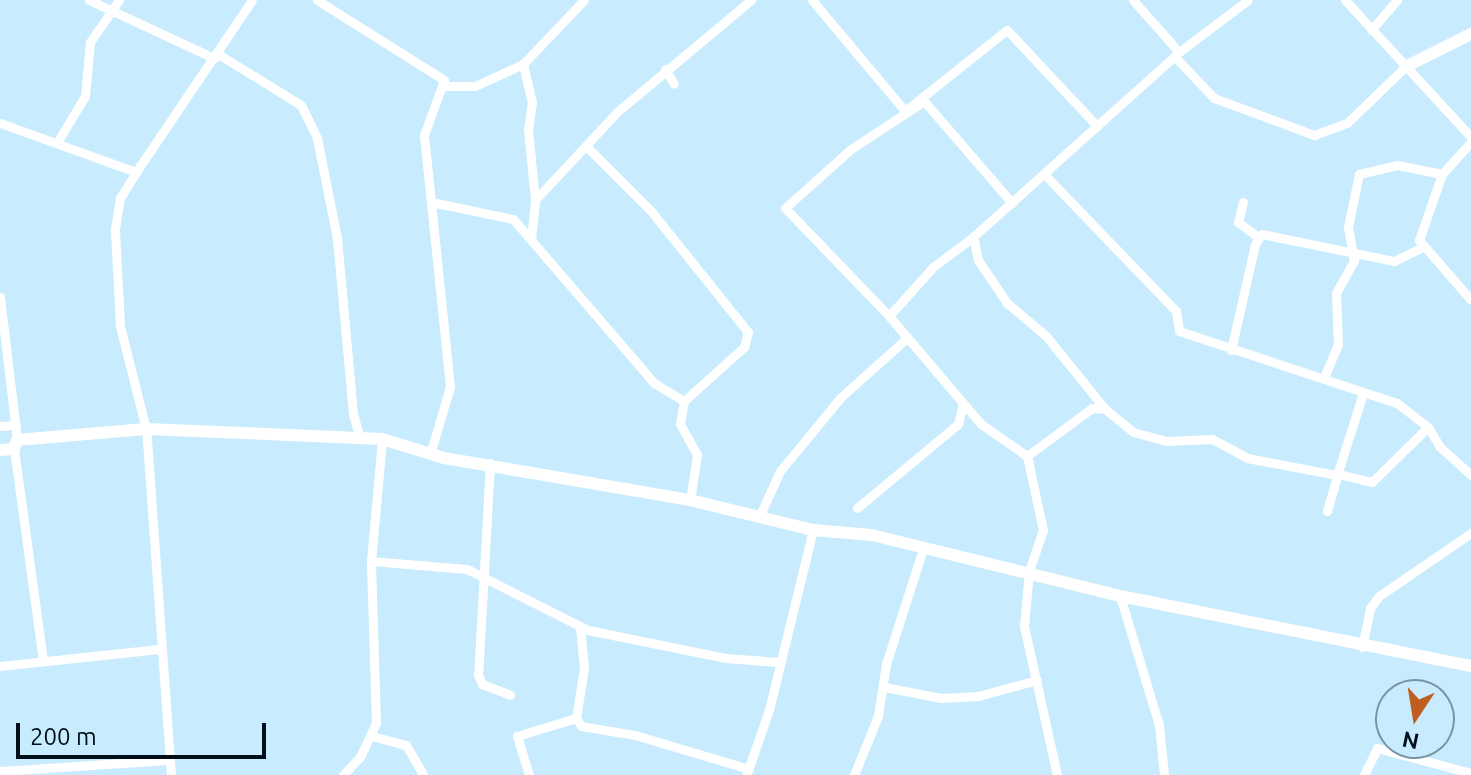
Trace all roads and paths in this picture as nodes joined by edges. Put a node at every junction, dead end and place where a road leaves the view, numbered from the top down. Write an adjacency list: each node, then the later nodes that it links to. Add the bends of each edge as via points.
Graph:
1 (89, 0): 13 (street)
2 (119, 0): 13 (street)
3 (252, 0): 17 (street)
4 (317, 0): 22 (street, via 439,74)
5 (584, 0): 12 (street)
6 (751, 0): 20 (street)
7 (812, 0): 24 (street, via 905,111 1007,30)
8 (1133, 0): 16 (street)
9 (1248, 0): 16 (street)
10 (1345, 0): 14 (street)
11 (1397, 0): 14 (street)
12 (573, 4): 18 (street)
13 (112, 9): 17 (street); 26 (street, via 85,53 85,96)
14 (1371, 30): 19 (street)
15 (1471, 34): 19 (street)
16 (1177, 55): 19 (street, via 1214,98 1314,135 1347,123); 24 (street)
17 (216, 56): 28 (street); 57 (street, via 301,105 317,138 337,238 353,414)
18 (523, 64): 22 (street, via 475,86); 34 (street, via 532,102 528,129)
19 (1405, 67): 25 (street)
20 (665, 69): 21 (street); 27 (street, via 617,112)
21 (674, 84)
22 (445, 86): 31 (street, via 424,135)
23 (0, 123): 26 (street)
24 (1097, 126): 30 (street)
25 (1471, 140): 29 (street)
26 (58, 141): 28 (street)
27 (588, 148): 34 (street); 48 (street, via 651,211 748,332 744,347)
28 (136, 172): 56 (street, via 120,198 114,270 120,326)
29 (1442, 174): 39 (street, via 1419,240); 40 (street, via 1397,165 1359,174 1348,227)
30 (1045, 175): 33 (street); 45 (street, via 1176,311 1179,331)
31 (431, 202): 35 (street); 61 (street, via 450,387)
32 (1243, 202): 37 (street, via 1238,222)
33 (1012, 203): 36 (street); 43 (street, via 924,101 851,149 795,198 785,208)
34 (534, 205): 35 (street); 38 (street)
35 (513, 219): 38 (street)
36 (973, 237): 43 (street, via 933,267); 50 (street, via 978,260 1007,303 1046,336)
37 (1258, 237): 40 (street, via 1268,234); 45 (street)
38 (531, 239): 48 (street, via 654,383)
39 (1423, 247): 40 (street, via 1394,261); 42 (street)
40 (1353, 252): 46 (street, via 1352,267 1336,293 1338,345)
41 (0, 297): 53 (street)
42 (1471, 300)
43 (889, 316): 44 (street)
44 (907, 338): 49 (street); 69 (street, via 841,397 800,446 780,471)
45 (1231, 350): 46 (street)
46 (1325, 375): 47 (street)
47 (1363, 393): 55 (street, via 1397,403); 64 (street)
48 (684, 401): 66 (street, via 680,424 697,455)
49 (963, 404): 51 (street); 52 (street)
50 (1105, 409): 62 (street, via 1092,408); 64 (street, via 1133,432 1167,441 1212,439 1247,458)
51 (958, 424): 52 (street); 67 (street)
52 (981, 424): 62 (street)
53 (16, 425): 54 (street); 59 (street)
54 (0, 426)
55 (1428, 427): 64 (street, via 1372,482); 65 (street, via 1440,447)
56 (146, 429): 57 (street); 59 (street); 79 (street)
57 (360, 438): 58 (street)
58 (382, 439): 61 (street); 73 (street)
59 (15, 444): 60 (street); 80 (street)
60 (0, 450)
61 (430, 454): 63 (street)
62 (1027, 456): 74 (street, via 1043,530)
63 (490, 463): 66 (street); 75 (street)
64 (1338, 475): 68 (street)
65 (1471, 475)
66 (690, 500): 69 (street)
67 (857, 508)
68 (1327, 511)
69 (759, 517): 70 (street)
70 (813, 530): 72 (street, via 872,535); 81 (street)
71 (1471, 533): 78 (street, via 1379,596 1370,608)
72 (923, 549): 74 (street); 85 (street)
73 (371, 561): 75 (street, via 467,569); 88 (street, via 378,710)
74 (1029, 571): 76 (street); 84 (street, via 1024,626)
75 (485, 579): 77 (street); 86 (street, via 479,680)
76 (1120, 596): 78 (street); 99 (street, via 1159,725)
77 (580, 627): 81 (street, via 726,658); 87 (street, via 584,668)
78 (1362, 647): 83 (street)
79 (159, 649): 80 (street); 89 (street)
80 (43, 660): 82 (street)
81 (778, 662): 91 (street)
82 (0, 666)
83 (1471, 666)
84 (1037, 680): 85 (street, via 978,696 941,698); 98 (street)
85 (884, 687): 97 (street)
86 (510, 695)
87 (576, 718): 91 (street, via 592,731 635,735); 96 (street, via 517,736)
88 (372, 736): 94 (street); 95 (street, via 406,745)
89 (169, 760): 90 (street); 93 (street)
90 (0, 771)
91 (748, 772)
92 (1471, 773): 100 (street, via 1377,748)
93 (171, 775)
94 (343, 775)
95 (423, 775)
96 (529, 775)
97 (854, 775)
98 (1057, 775)
99 (1164, 775)
100 (1364, 775)

